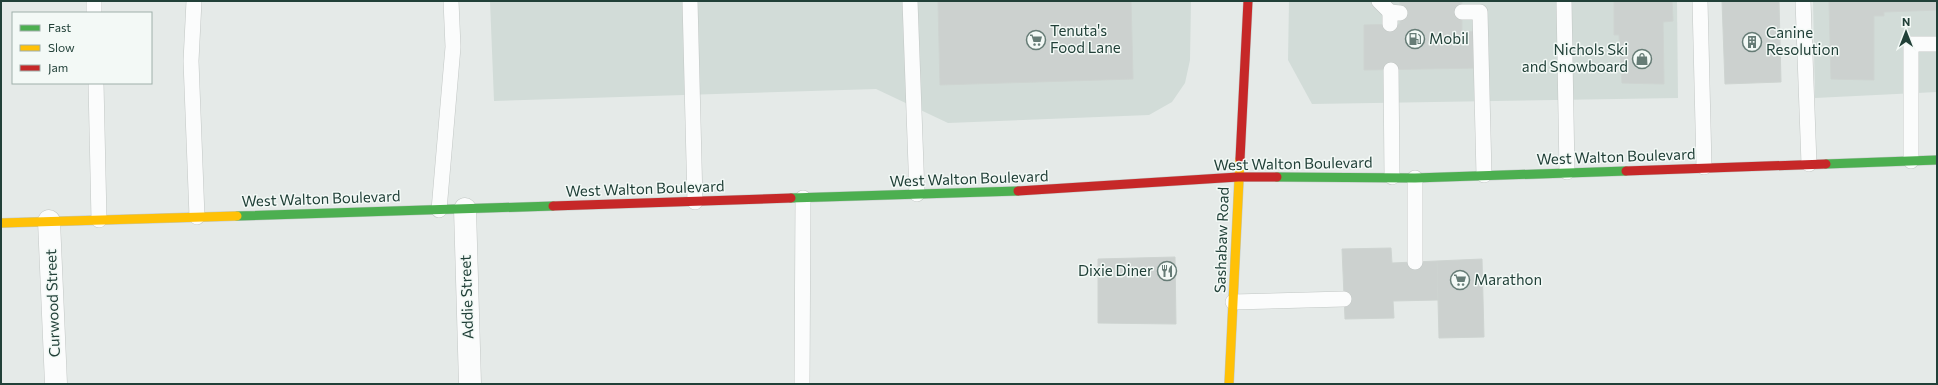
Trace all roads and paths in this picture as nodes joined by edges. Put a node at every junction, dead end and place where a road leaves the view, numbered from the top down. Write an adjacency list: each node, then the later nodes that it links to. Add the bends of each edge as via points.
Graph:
1 (94, 1): 11 (lane)
2 (194, 1): 31 (lane, via 191,61)
3 (451, 1): 30 (lane, via 453,47)
4 (690, 1): 28 (lane)
5 (910, 1): 26 (lane)
6 (1248, 1): 23 (main road, Sashabaw Road)
7 (1379, 1): 13 (lane)
8 (1564, 1): 21 (lane)
9 (1700, 1): 20 (lane)
10 (1803, 1): 19 (lane)
11 (94, 12)
12 (1462, 12): 22 (lane, via 1480,12)
13 (1393, 17)
14 (1937, 44): 17 (lane, via 1911,44)
15 (1391, 70): 24 (lane)
16 (96, 84): 32 (lane)
17 (1911, 160): 18 (main road, West Walton Boulevard); 19 (main road, West Walton Boulevard)
18 (1937, 160)
19 (1809, 164): 20 (main road, West Walton Boulevard)
20 (1704, 168): 21 (main road, West Walton Boulevard)
21 (1567, 172): 22 (main road, West Walton Boulevard)
22 (1484, 175): 25 (main road, West Walton Boulevard)
23 (1238, 177): 24 (main road, West Walton Boulevard); 26 (main road, West Walton Boulevard, via 1044,190); 37 (main road, Sashabaw Road)
24 (1392, 177): 25 (main road, West Walton Boulevard)
25 (1415, 178): 35 (lane)
26 (917, 194): 27 (main road, West Walton Boulevard)
27 (803, 198): 28 (main road, West Walton Boulevard); 40 (lane)
28 (695, 202): 29 (main road, West Walton Boulevard)
29 (464, 209): 30 (main road, West Walton Boulevard); 39 (street, Addie Street)
30 (438, 210): 31 (main road, West Walton Boulevard)
31 (197, 217): 32 (main road, West Walton Boulevard)
32 (99, 220): 33 (main road, West Walton Boulevard)
33 (49, 221): 34 (main road, West Walton Boulevard); 38 (street, Curwood Street)
34 (1, 223)
35 (1415, 262)
36 (1344, 299): 37 (lane)
37 (1233, 302): 41 (main road, Sashabaw Road)
38 (56, 384)
39 (470, 384)
40 (802, 384)
41 (1228, 384)

